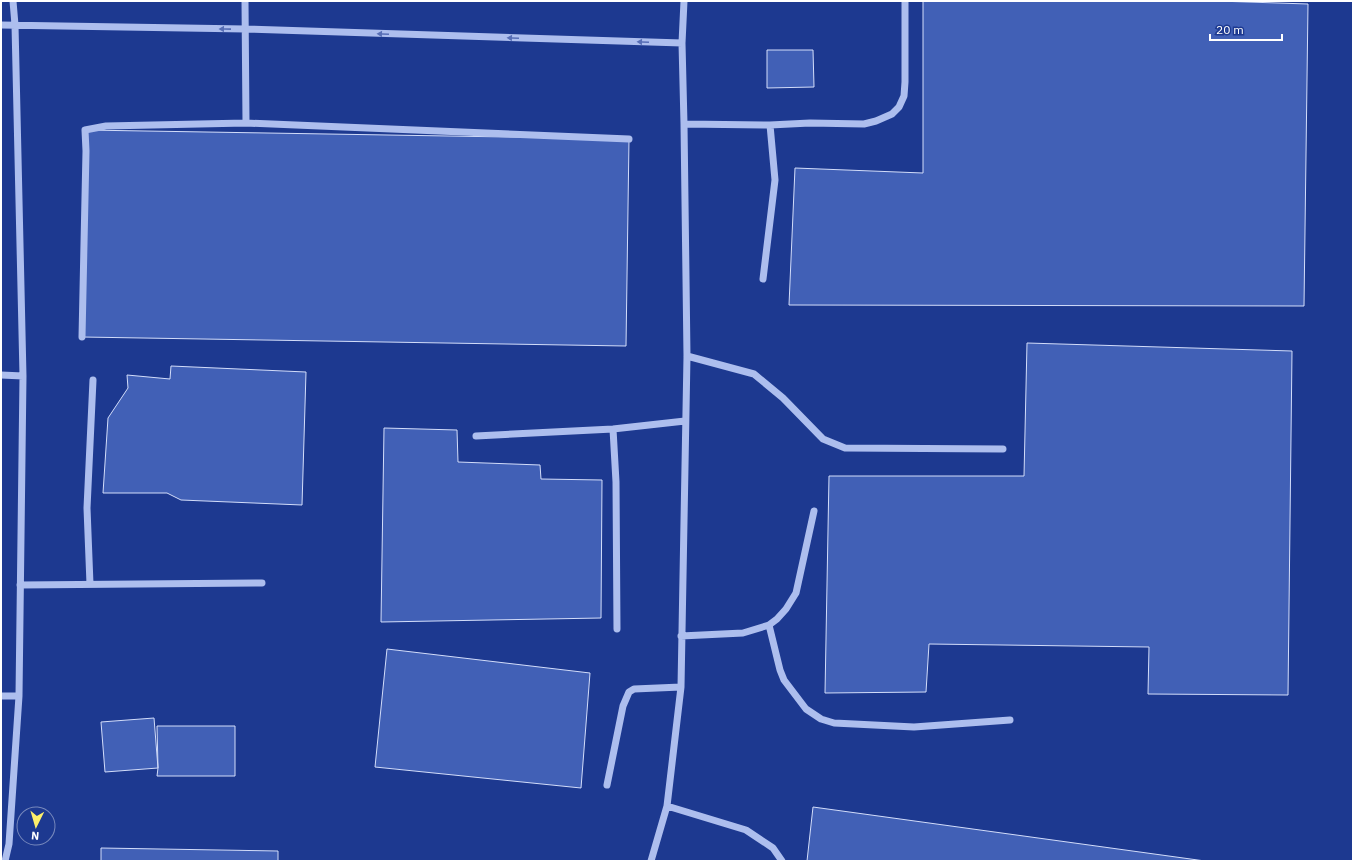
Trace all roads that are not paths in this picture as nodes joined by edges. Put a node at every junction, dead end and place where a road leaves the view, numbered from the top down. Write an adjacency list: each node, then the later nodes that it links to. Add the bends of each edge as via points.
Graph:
1 (13, 1): 6 (street)
2 (245, 1): 7 (street)
3 (684, 1): 8 (street)
4 (905, 2): 11 (street, via 904,96 892,114 864,124)
5 (1, 25): 6 (street)
6 (15, 25): 7 (street, one-way to 6); 17 (street)
7 (246, 29): 8 (street, one-way to 7); 9 (street)
8 (682, 43): 10 (street)
9 (246, 122): 12 (street); 14 (street, via 106,126 85,130)
10 (684, 124): 11 (street); 15 (street)
11 (770, 125): 13 (street, via 775,180)
12 (629, 139)
13 (764, 279)
14 (82, 337)
15 (687, 356): 19 (street); 22 (street, via 754,374 823,439 845,448)
16 (1, 375): 17 (street)
17 (23, 376): 26 (street)
18 (93, 380): 25 (street, via 87,508)
19 (685, 421): 20 (street); 29 (street)
20 (613, 428): 21 (street); 28 (street)
21 (476, 436)
22 (1003, 449)
23 (814, 511): 27 (street, via 796,593 786,609)
24 (262, 583): 25 (street)
25 (90, 584): 26 (street)
26 (20, 585): 32 (street)
27 (769, 626): 29 (street, via 743,633); 33 (street, via 784,680 806,709 821,719 834,723 914,727)
28 (617, 629)
29 (682, 636): 30 (street)
30 (681, 687): 34 (street, via 634,689 629,692 623,706); 35 (street)
31 (1, 696): 32 (street)
32 (19, 696): 36 (street, via 9,844)
33 (1010, 720)
34 (607, 785)
35 (667, 806): 37 (street); 38 (street, via 746,830 773,848)
36 (5, 861)
37 (651, 861)
38 (782, 861)

